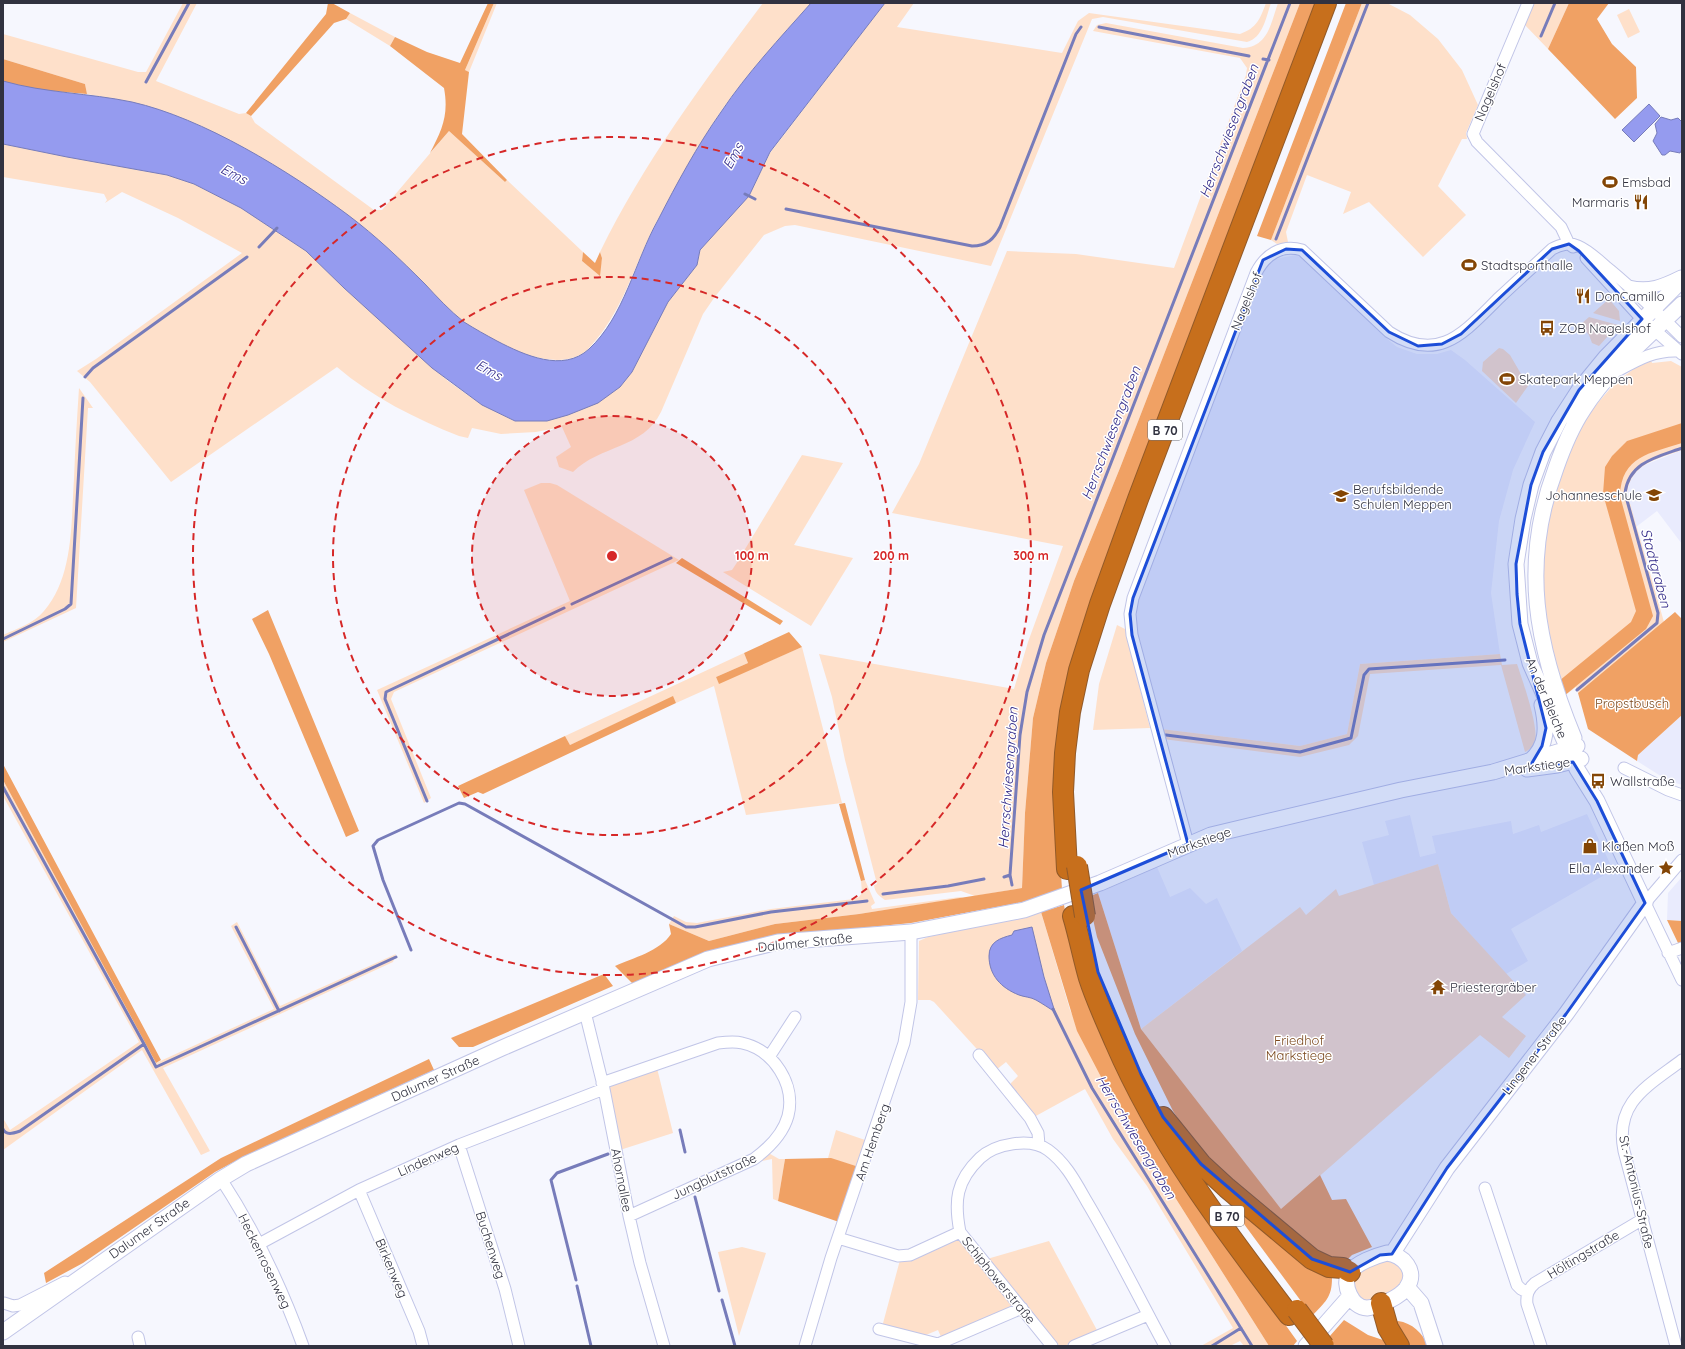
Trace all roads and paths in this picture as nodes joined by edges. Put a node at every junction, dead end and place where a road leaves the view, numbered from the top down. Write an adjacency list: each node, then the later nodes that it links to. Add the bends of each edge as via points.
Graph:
1 (1326, 3): 24 (highway, B 70, via 1133,513 1079,670 1070,712 1063,792)
2 (1337, 3): 24 (highway, B 70, via 1108,611 1080,718 1074,792)
3 (1528, 3): 4 (street, Nagelshof, via 1473,134 1476,142 1561,227)
4 (1569, 244): 7 (street, via 1586,251); 10 (street, Nagelshof, via 1579,251); 22 (street, Nagelshof, via 1561,244 1552,249 1461,334 1442,344 1418,346 1389,332 1302,250 1286,249 1272,253 1262,260 1133,598 1130,614 1132,635)
5 (1682, 276): 7 (street, via 1650,289)
6 (1682, 280): 9 (street, An der Bleiche)
7 (1628, 286): 9 (street)
8 (1682, 304): 11 (street, An der Bleiche)
9 (1653, 309): 10 (street, An der Bleiche); 11 (street)
10 (1642, 319): 12 (street, Nagelshof); 16 (street, An der Bleiche, via 1606,356 1579,390 1543,452 1531,485 1516,564 1520,624)
11 (1666, 320): 12 (street, An der Bleiche); 13 (street)
12 (1654, 331): 14 (street, Nagelshof); 15 (street, An der Bleiche)
13 (1682, 337)
14 (1680, 353): 15 (street, An der Bleiche, via 1664,350 1652,353)
15 (1612, 374): 17 (street, An der Bleiche, via 1583,410 1563,449 1548,488 1535,558 1538,619 1546,656)
16 (1530, 663): 17 (street, An der Bleiche); 18 (street, via 1546,728 1542,746)
17 (1575, 754): 18 (street, Markstiege); 20 (street, Markstiege); 25 (street, via 1592,783 1597,801)
18 (1529, 762): 20 (street, Markstiege)
19 (1624, 768): 21 (street)
20 (1493, 772): 22 (street, Markstiege, via 1401,790 1250,825)
21 (1682, 795)
22 (1188, 844): 27 (street, Markstiege, via 1100,883 1039,905 1017,912)
23 (1682, 860): 25 (street, Lingener Straße)
24 (1072, 868): 26 (highway, B 70)
25 (1645, 903): 29 (street); 48 (street, Lingener Straße, via 1566,1014 1456,1155)
26 (1079, 916): 37 (highway, B 70, via 1117,1024); 56 (highway, B 70, via 1090,979 1132,1080 1153,1120 1190,1180)
27 (912, 932): 31 (street, Dalumer Straße, via 778,942 756,946 708,960); 46 (street, Am Hemberg, via 911,997 904,1043)
28 (1682, 948): 29 (street)
29 (1668, 953): 30 (street)
30 (1682, 980)
31 (585, 1012): 36 (street, Ahornallee); 40 (street, Dalumer Straße, via 260,1158)
32 (795, 1017): 34 (street)
33 (979, 1056): 39 (street, via 1030,1118 1038,1133)
34 (769, 1057): 36 (street, Jungblutstraße, via 743,1043 718,1043); 43 (street, Jungblutstraße, via 789,1087 790,1100 788,1117 774,1142 754,1159)
35 (1682, 1060): 44 (street, St.-Antonius-Straße, via 1641,1091 1630,1104 1623,1124 1624,1151)
36 (603, 1086): 38 (street, Lindenweg); 43 (street, Ahornallee)
37 (1163, 1117): 50 (highway, via 1201,1164 1233,1193 1312,1258 1329,1267 1343,1268); 56 (highway, B 70, via 1200,1177)
38 (458, 1145): 42 (street, Lindenweg); 64 (street, Buchenweg, via 505,1289)
39 (1039, 1145): 45 (street, Schiphowerstraße, via 1019,1143 1000,1147 982,1156 968,1169 960,1184 957,1201); 58 (street, Schiphowerstraße, via 1064,1164 1111,1242)
40 (221, 1179): 47 (street, Heckenrosenweg); 49 (street, Dalumer Straße)
41 (1485, 1188): 52 (street, via 1517,1285)
42 (359, 1190): 47 (street, Lindenweg); 63 (street, Birkenweg)
43 (629, 1216): 65 (street, Ahornallee)
44 (1643, 1219): 52 (street, Höltingstraße, via 1535,1282); 76 (street, St.-Antonius-Straße)
45 (960, 1232): 46 (street, via 910,1255 898,1256); 55 (street, Schiphowerstraße)
46 (838, 1238): 66 (street, Am Hemberg)
47 (260, 1244): 62 (street, Heckenrosenweg, via 293,1317)
48 (1392, 1254): 50 (street, via 1380,1255 1358,1265); 51 (street, via 1409,1266 1410,1278)
49 (87, 1271): 57 (street, via 20,1305 4,1303); 60 (street, Dalumer Straße)
50 (1350, 1272): 53 (street, via 1346,1286)
51 (1407, 1287): 54 (street, via 1399,1295); 74 (street, via 1421,1303)
52 (1527, 1292): 75 (street, via 1527,1304)
53 (1350, 1296): 54 (street, via 1357,1304 1366,1308); 70 (street)
54 (1381, 1303): 73 (highway, via 1388,1328)
55 (1022, 1308): 61 (street); 67 (street, Schiphowerstraße)
56 (1293, 1312): 71 (highway, B 70); 72 (highway, B 70, bridge)
57 (3, 1313)
58 (1148, 1315): 68 (street); 69 (street, Schiphowerstraße)
59 (879, 1329): 61 (street)
60 (3, 1332)
61 (939, 1345)
62 (303, 1346)
63 (423, 1346)
64 (519, 1346)
65 (664, 1346)
66 (805, 1346)
67 (1052, 1346)
68 (1074, 1346)
69 (1165, 1346)
70 (1306, 1346)
71 (1312, 1346)
72 (1324, 1346)
73 (1399, 1346)
74 (1435, 1346)
75 (1541, 1346)
76 (1676, 1346)

